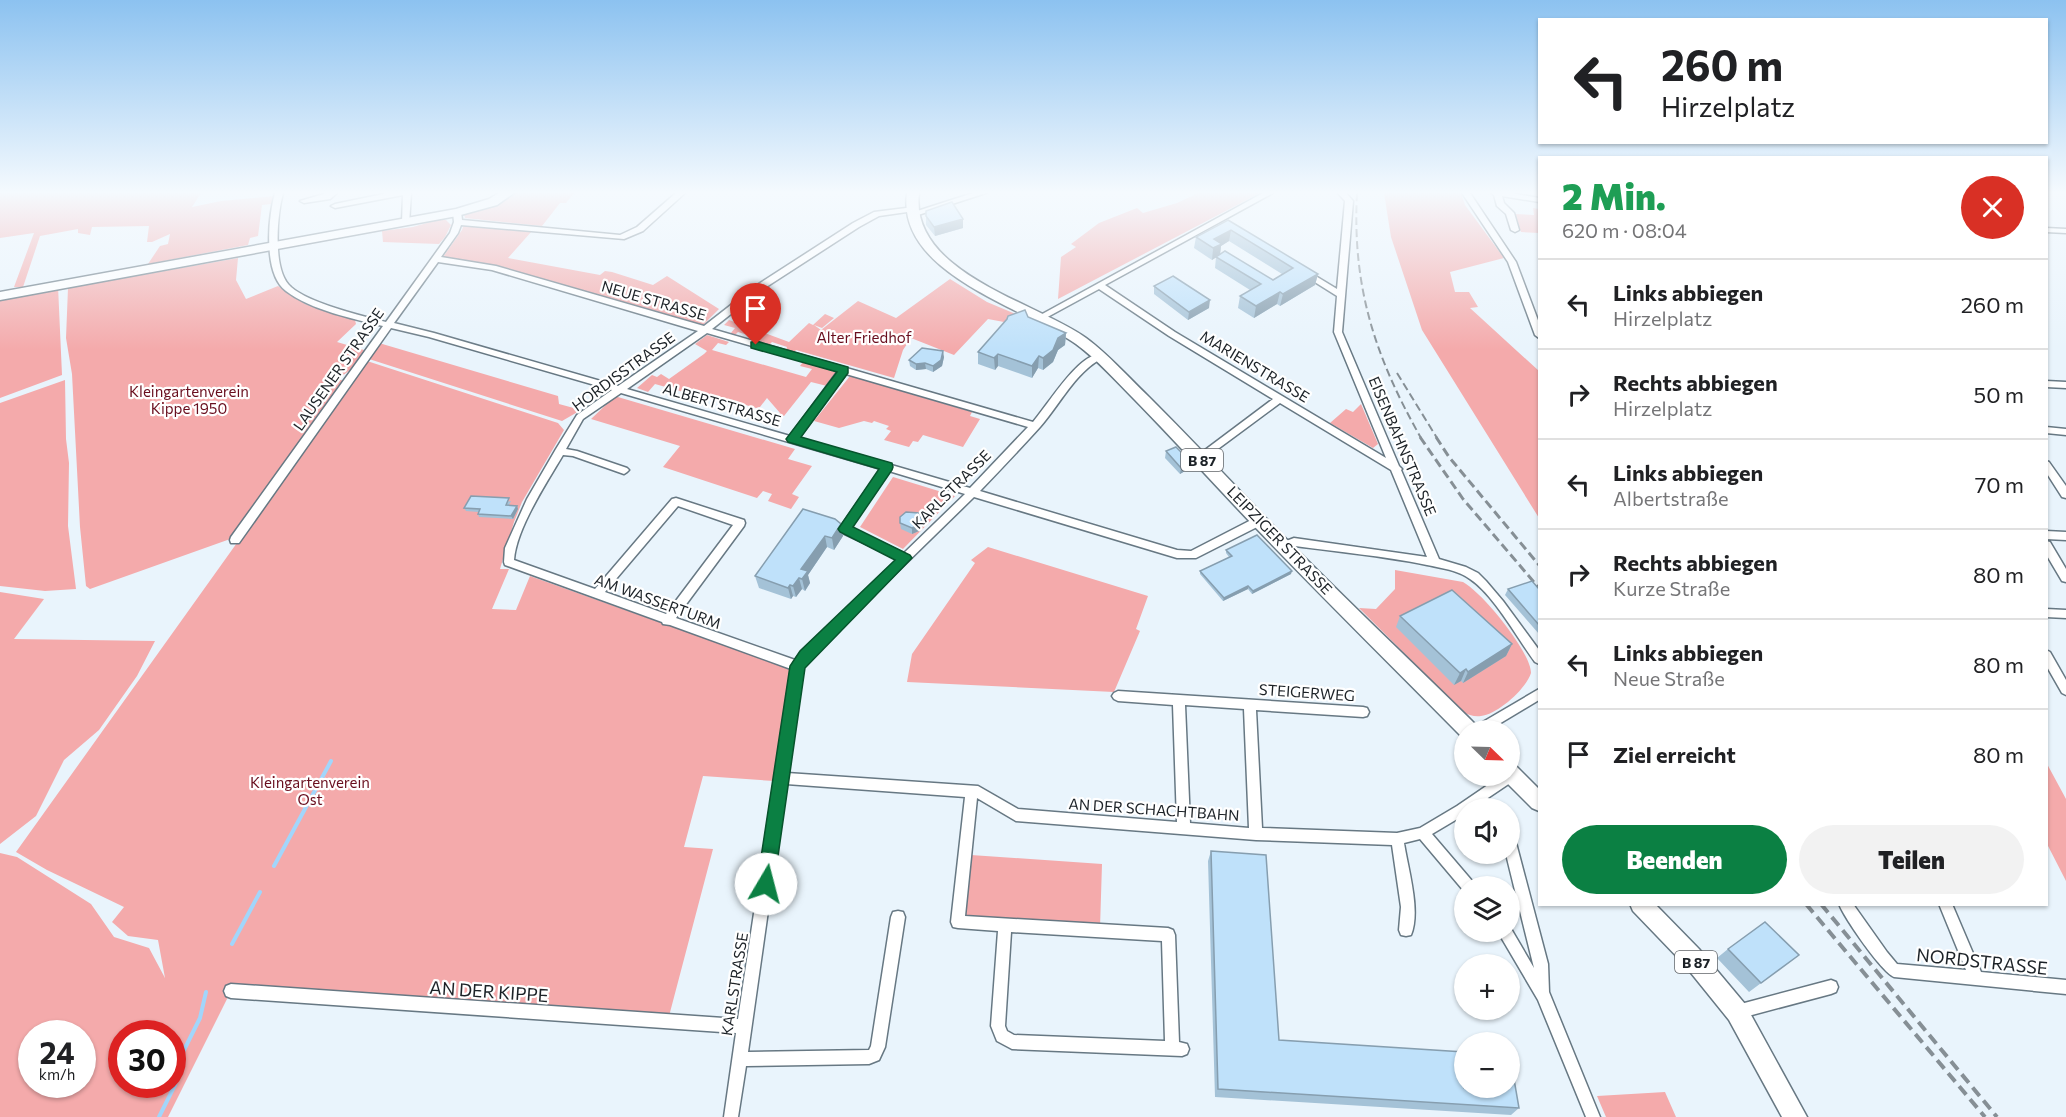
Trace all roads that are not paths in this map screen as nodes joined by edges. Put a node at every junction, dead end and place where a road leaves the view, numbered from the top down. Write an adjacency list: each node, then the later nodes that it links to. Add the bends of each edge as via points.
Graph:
1 (279, 245): 8 (main road)
2 (445, 245): 9 (street, LAUSENER STRASSE)
3 (825, 245): 16 (street, HORDISSTRASSE, via 757,289)
4 (929, 245): 14 (main road, LEIPZIGER STRASSE / B 87, via 973,284)
5 (1174, 245): 11 (street)
6 (1345, 245): 12 (street, EISENBAHNSTRASSE)
7 (1501, 245): 17 (street, via 1512,262)
8 (274, 246): 13 (main road); 15 (street, ALBERTSTRASSE, via 279,277 295,294 338,312)
9 (435, 259): 15 (street, LAUSENER STRASSE); 16 (street, NEUE STRASSE, via 493,268)
10 (1295, 267): 12 (street)
11 (1099, 285): 14 (street); 23 (street, MARIENSTRASSE)
12 (1341, 295): 32 (street, EISENBAHNSTRASSE, via 1338,332)
13 (0, 296)
14 (1039, 318): 18 (main road, LEIPZIGER STRASSE / B 87)
15 (387, 325): 22 (street, ALBERTSTRASSE); 40 (street, LAUSENER STRASSE)
16 (705, 330): 19 (street, NEUE STRASSE); 22 (street, HORDISSTRASSE)
17 (1538, 332)
18 (1099, 356): 24 (street, KARLSTRASSE, via 1083,365); 29 (main road, LEIPZIGER STRASSE / B 87)
19 (844, 370): 24 (street, NEUE STRASSE); 27 (street)
20 (2048, 384): 21 (street)
21 (2066, 385)
22 (620, 389): 27 (street, ALBERTSTRASSE); 28 (street, HORDISSTRASSE, via 580,417)
23 (1279, 399): 29 (street); 32 (street, MARIENSTRASSE)
24 (1036, 426): 35 (street, KARLSTRASSE)
25 (2048, 430): 26 (street)
26 (2066, 432)
27 (792, 439): 31 (street, ALBERTSTRASSE)
28 (559, 451): 33 (street); 44 (street, HORDISSTRASSE, via 510,548)
29 (1200, 458): 37 (main road, LEIPZIGER STRASSE / B 87)
30 (2048, 466): 34 (street)
31 (887, 467): 35 (street, ALBERTSTRASSE); 43 (street, via 844,529)
32 (1397, 469): 45 (street, EISENBAHNSTRASSE)
33 (624, 470)
34 (2062, 481): 36 (street)
35 (972, 492): 37 (street, ALBERTSTRASSE, via 1186,556); 43 (street, KARLSTRASSE)
36 (2066, 494)
37 (1259, 522): 41 (main road, LEIPZIGER STRASSE / B 87)
38 (2048, 535): 39 (street)
39 (2066, 536)
40 (235, 540)
41 (1285, 546): 45 (street, via 1294,542); 60 (main road, LEIPZIGER STRASSE / B 87)
42 (2048, 548): 46 (street)
43 (905, 558): 53 (street, KARLSTRASSE)
44 (509, 562): 47 (street, AM WASSERTURM)
45 (1435, 563): 51 (street, via 1459,568 1476,577)
46 (2066, 578)
47 (597, 594): 50 (street, AM WASSERTURM); 50 (street, via 672,501 740,523)
48 (2048, 612): 49 (street)
49 (2066, 614)
50 (667, 621): 53 (street, AM WASSERTURM)
51 (1538, 658)
52 (2048, 658): 54 (street)
53 (797, 666): 62 (street, KARLSTRASSE)
54 (2066, 690)
55 (1538, 695): 61 (street)
56 (1118, 696): 57 (street, STEIGERWEG)
57 (1179, 700): 58 (street, STEIGERWEG); 67 (street)
58 (1250, 705): 59 (street, STEIGERWEG); 69 (street, STEIGERWEG)
59 (1363, 712)
60 (1458, 720)
61 (1496, 720)
62 (782, 778): 65 (street, AN DER SCHACHTBAHN); 86 (street, KARLSTRASSE)
63 (1520, 783): 66 (main road)
64 (1493, 786): 68 (street, AN DER SCHACHTBAHN)
65 (972, 792): 67 (street, AN DER SCHACHTBAHN, via 1016,815); 77 (street, via 958,922)
66 (1538, 801)
67 (1184, 829): 69 (street, AN DER SCHACHTBAHN)
68 (1423, 832): 70 (street, AN DER SCHACHTBAHN); 72 (street)
69 (1256, 834): 70 (street, AN DER SCHACHTBAHN)
70 (1397, 839): 78 (street, via 1408,907)
71 (1515, 864): 84 (street, via 1541,964)
72 (1460, 876)
73 (1642, 906): 85 (main road, B 87, via 1691,956)
74 (1846, 906): 80 (street, NORDSTRASSE, via 1894,970)
75 (1946, 906): 80 (street)
76 (898, 917): 87 (street, KARLSTRASSE, via 874,1055)
77 (1005, 926): 77 (street, via 998,1026 1002,1036 1012,1042 1177,1049 1168,935)
78 (1406, 930)
79 (1511, 942): 84 (street)
80 (1977, 979): 82 (street, NORDSTRASSE)
81 (1830, 987): 85 (street)
82 (2066, 987)
83 (231, 991): 86 (street, AN DER KIPPE)
84 (1543, 995): 89 (street)
85 (1737, 1012): 90 (main road, B 87)
86 (744, 1026): 87 (street, KARLSTRASSE)
87 (739, 1059): 88 (street, KARLSTRASSE)
88 (731, 1117)
89 (1593, 1117)
90 (1795, 1117)

